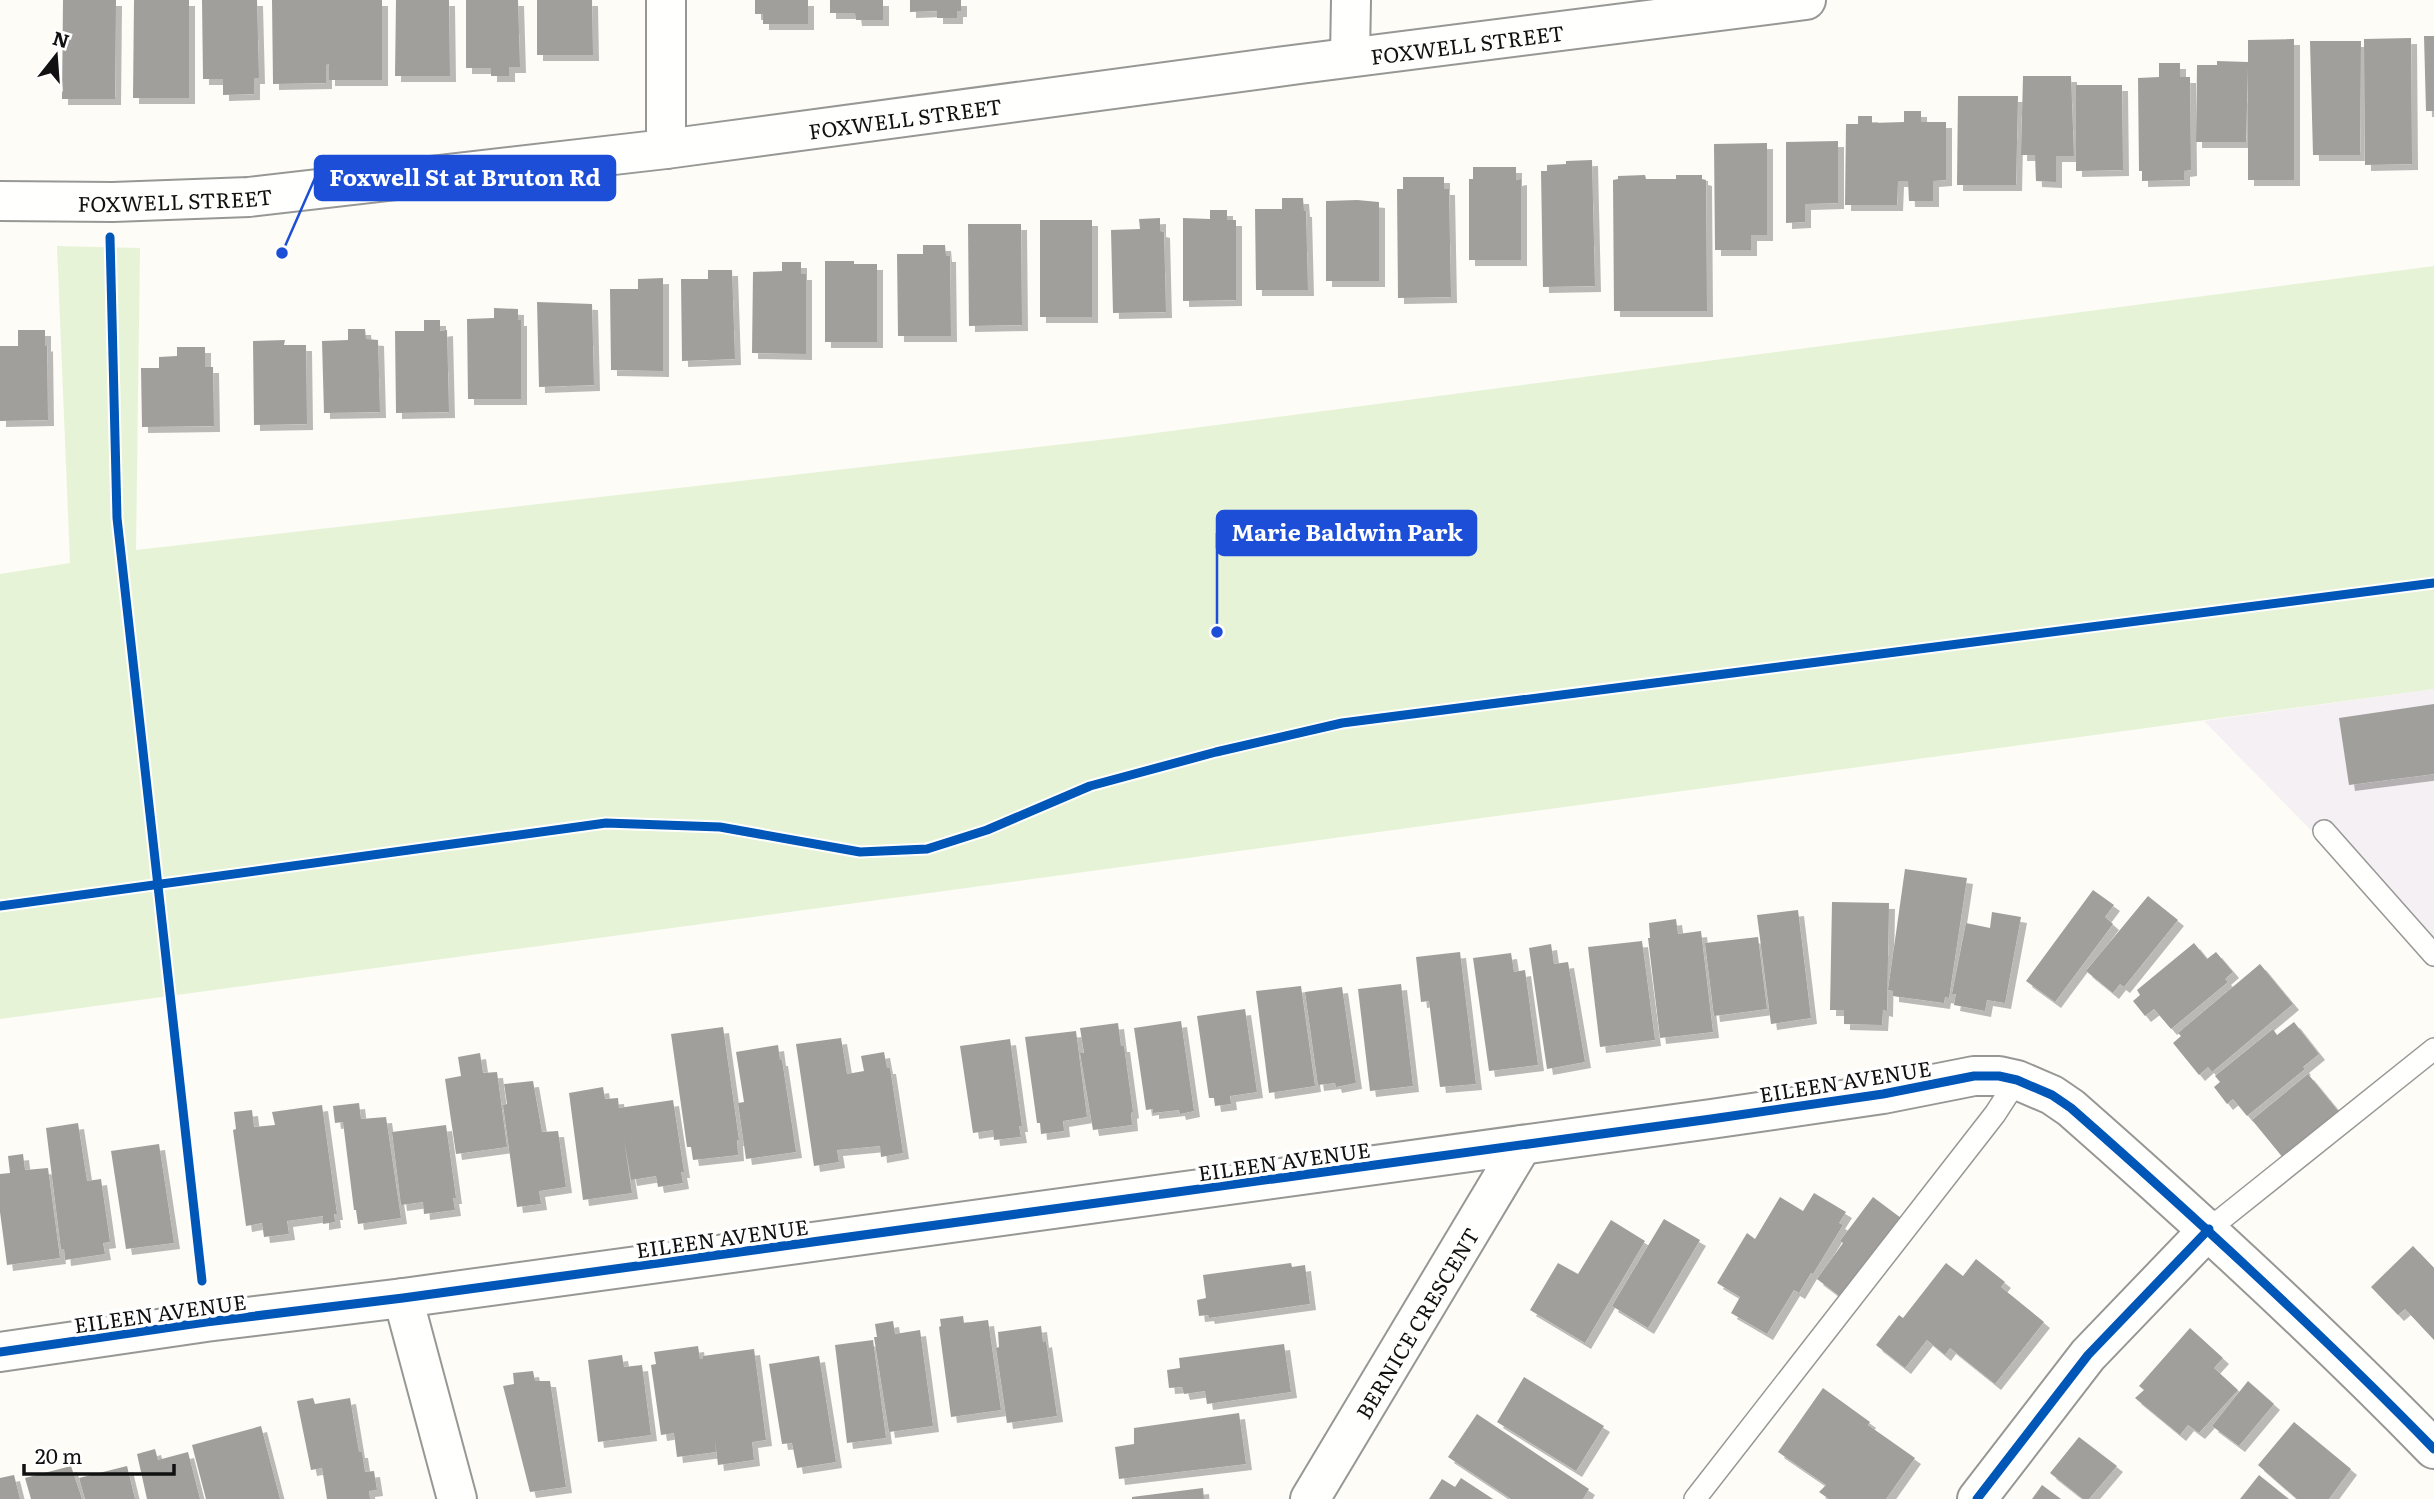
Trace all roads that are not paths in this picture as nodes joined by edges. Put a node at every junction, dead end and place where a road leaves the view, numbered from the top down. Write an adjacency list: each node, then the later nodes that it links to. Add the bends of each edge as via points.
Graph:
1 (666, 0): 5 (street)
2 (1351, 0): 4 (street)
3 (1806, 0): 4 (street, FOXWELL STREET)
4 (1350, 57): 5 (street, FOXWELL STREET)
5 (666, 149): 6 (street, FOXWELL STREET, via 249,197)
6 (0, 201)
7 (2323, 831): 8 (lane)
8 (2434, 955)
9 (2434, 1049): 12 (lane)
10 (2017, 1080): 11 (street, EILEEN AVENUE, via 1974,1076 1883,1094); 12 (street, EILEEN AVENUE, via 2071,1108); 18 (lane)
11 (1522, 1145): 13 (street, EILEEN AVENUE); 17 (street, BERNICE CRESCENT)
12 (2209, 1229): 15 (street, EILEEN AVENUE); 19 (street, via 2088,1354)
13 (403, 1298): 14 (street, EILEEN AVENUE); 16 (street)
14 (0, 1352)
15 (2434, 1449)
16 (457, 1499)
17 (1310, 1499)
18 (1695, 1499)
19 (1977, 1499)

